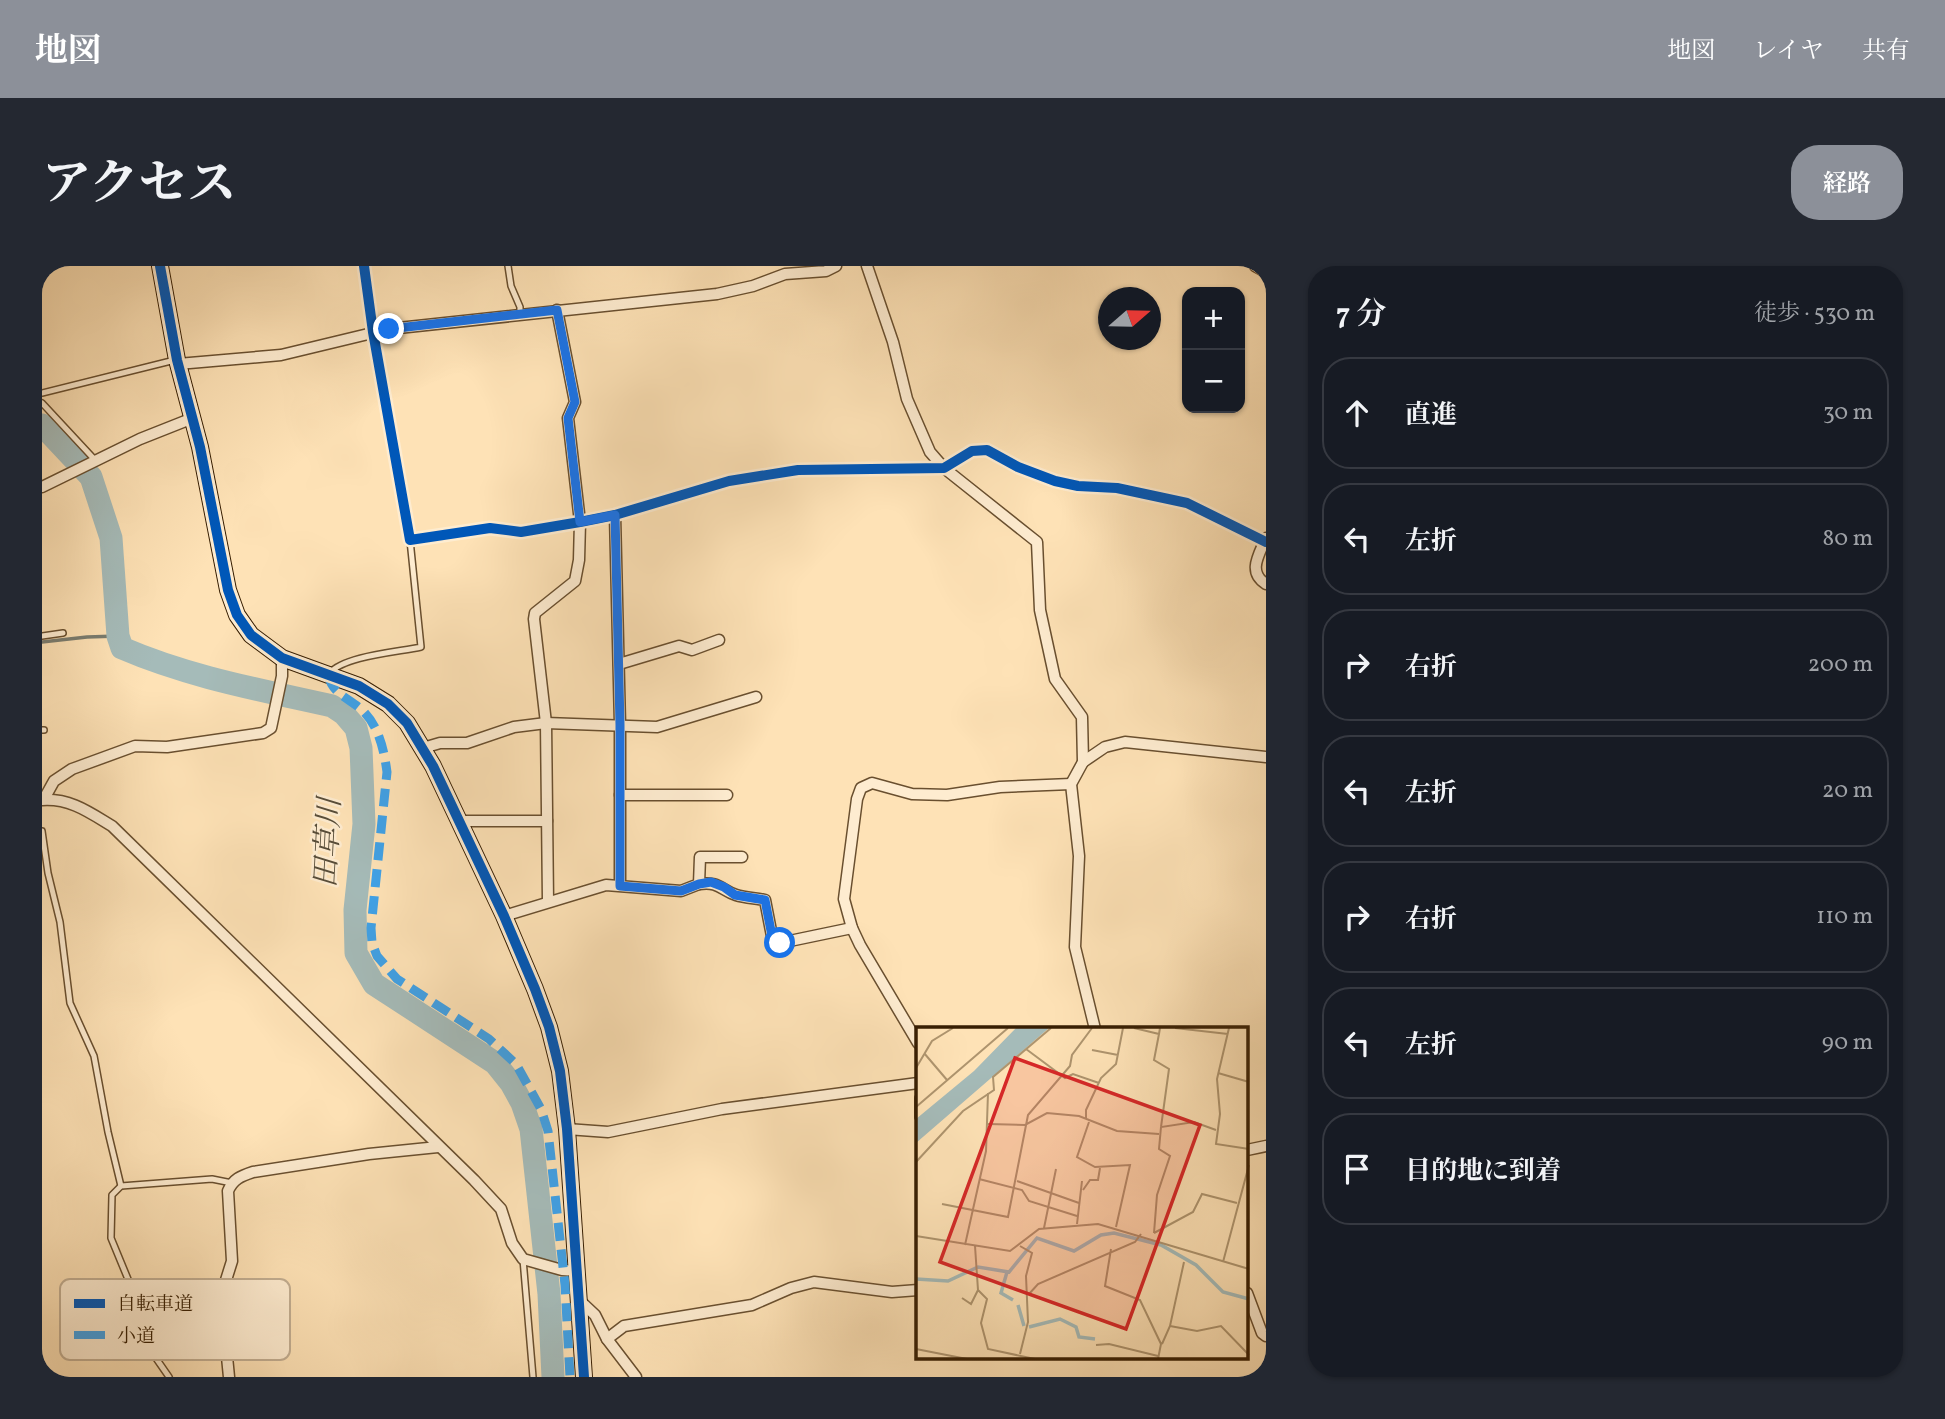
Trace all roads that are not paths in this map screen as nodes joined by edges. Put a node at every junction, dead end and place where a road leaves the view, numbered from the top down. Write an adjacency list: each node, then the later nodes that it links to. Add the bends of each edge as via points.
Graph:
1 (160, 266): 11 (street)
2 (364, 266): 10 (street)
3 (508, 266): 9 (lane)
4 (836, 266): 8 (street, via 785,274 717,294)
5 (867, 266): 16 (street, via 907,399 930,452)
6 (1255, 266): 7 (street)
7 (1266, 272)
8 (557, 310): 9 (street); 19 (street, via 575,402 568,418)
9 (520, 314): 10 (street)
10 (373, 332): 11 (street, via 281,355); 20 (street)
11 (177, 362): 12 (lane); 14 (street)
12 (42, 393)
13 (42, 402): 15 (lane)
14 (193, 418): 15 (street); 26 (street, via 232,602 251,635)
15 (93, 461): 17 (street)
16 (944, 468): 18 (street, via 798,470 729,481); 21 (street, via 972,451 987,450 1055,481 1187,503); 34 (street, via 1037,542 1040,610 1055,679 1082,717)
17 (42, 487)
18 (615, 515): 19 (street); 27 (street)
19 (580, 522): 20 (street, via 521,532 490,528); 30 (street, via 575,581 534,619)
20 (410, 540): 28 (lane, via 421,648 335,666)
21 (1265, 540): 22 (street, via 1254,571)
22 (1266, 583)
23 (63, 634): 24 (lane)
24 (42, 636)
25 (719, 640): 27 (street, via 692,650 679,646)
26 (282, 658): 28 (street); 38 (street, via 271,728 263,733 167,747 135,746 72,769 54,781)
27 (619, 664): 31 (street)
28 (328, 675): 32 (street, via 359,686 387,704)
29 (756, 697): 31 (street, via 657,727)
30 (546, 723): 31 (street); 32 (street, via 514,727 467,743); 40 (street)
31 (620, 725): 36 (street)
32 (423, 748): 39 (street)
33 (1266, 757): 34 (street, via 1125,742 1105,747)
34 (1083, 762): 35 (street)
35 (1071, 784): 47 (street, via 947,795 912,794 872,783 861,788 844,899); 48 (street, via 1079,856 1075,947)
36 (620, 794): 37 (street); 44 (street)
37 (727, 795)
38 (43, 801): 53 (street, via 76,804 113,826)
39 (459, 821): 40 (street); 46 (street)
40 (547, 821): 45 (street)
41 (42, 831): 56 (lane, via 71,1003 94,1056)
42 (742, 858): 43 (street, via 700,857)
43 (699, 884): 44 (street, via 681,891); 47 (street, via 711,882 735,895 765,900 772,936 780,943)
44 (620, 886): 45 (street, via 606,885)
45 (548, 901): 46 (street)
46 (504, 916): 51 (street, via 549,1027)
47 (852, 928): 49 (street)
48 (1095, 1027)
49 (916, 1040)
50 (916, 1083): 51 (street, via 722,1109 608,1132)
51 (567, 1129): 58 (street)
52 (1266, 1146): 54 (street)
53 (438, 1147): 55 (street, via 253,1172); 57 (street, via 501,1209 512,1243)
54 (1248, 1150)
55 (232, 1183): 56 (lane, via 212,1180); 60 (street, via 228,1191 232,1261)
56 (121, 1186): 59 (lane, via 112,1195 111,1238)
57 (523, 1259): 58 (street); 68 (lane)
58 (569, 1271): 63 (street)
59 (128, 1279)
60 (226, 1279)
61 (916, 1290): 65 (street, via 892,1292 814,1282 751,1305 624,1326)
62 (1248, 1296): 64 (street)
63 (579, 1300): 65 (street, via 595,1315); 69 (street)
64 (1266, 1336)
65 (607, 1339): 70 (street)
66 (157, 1360): 67 (lane)
67 (169, 1377)
68 (533, 1377)
69 (584, 1377)
70 (636, 1377)

